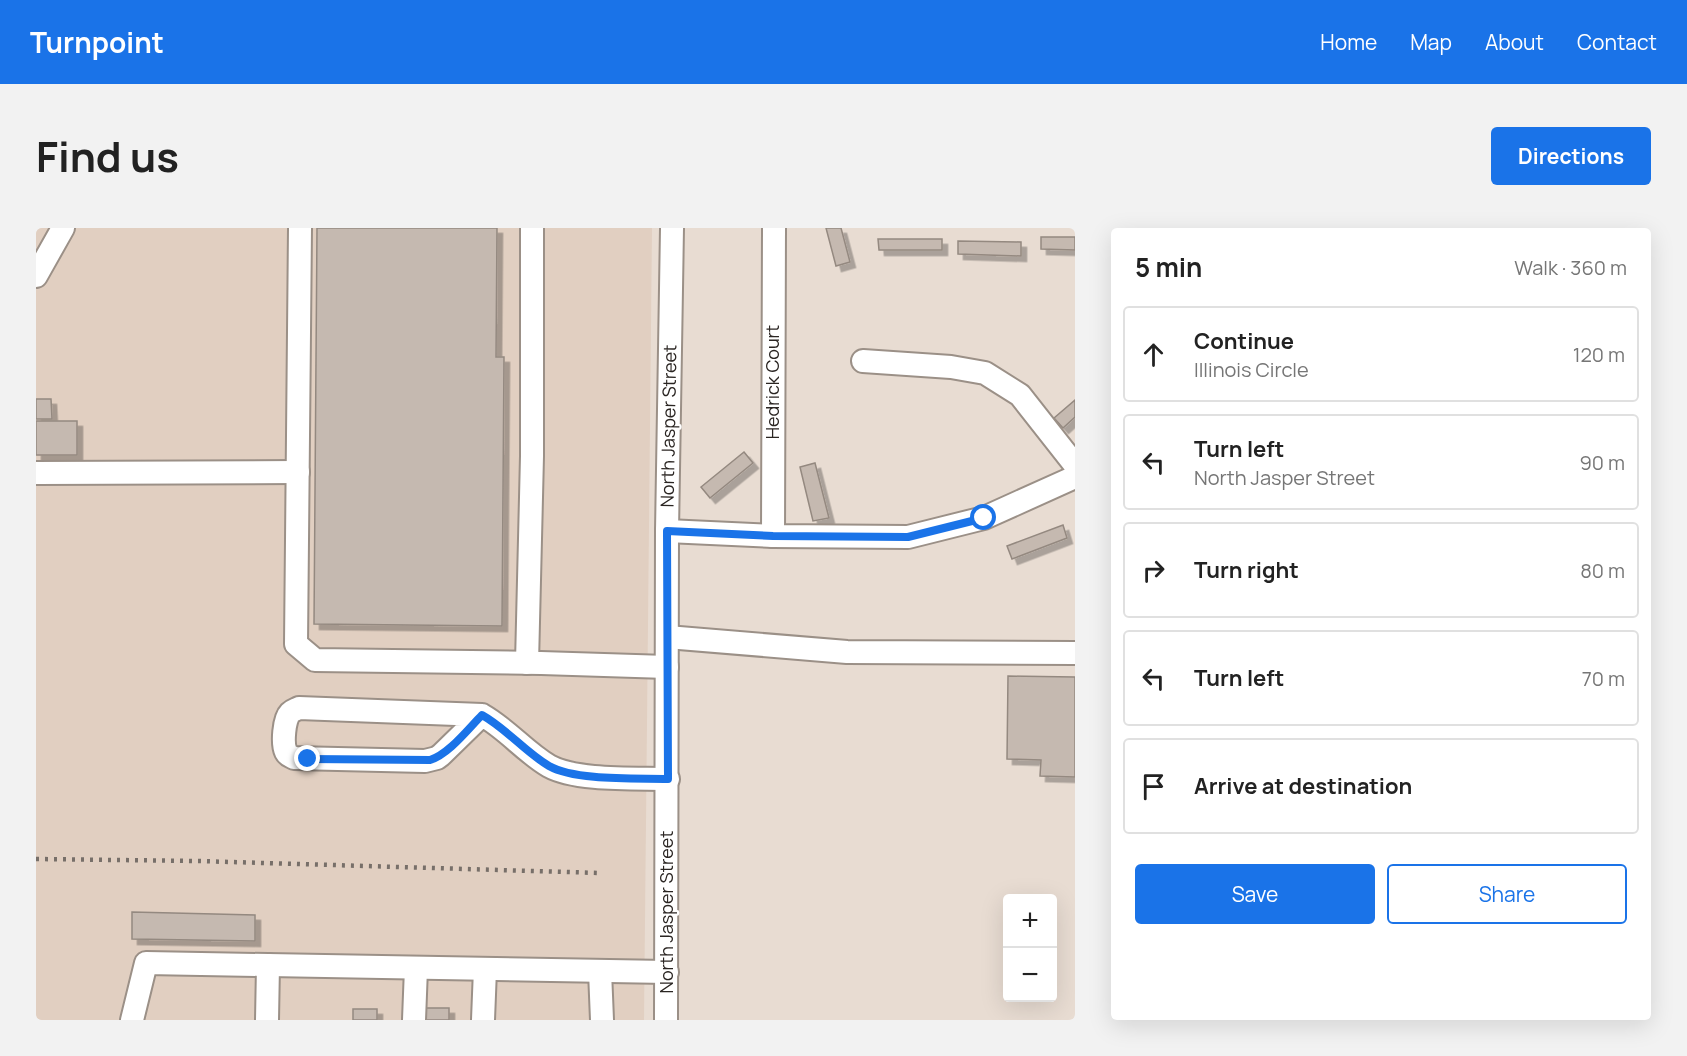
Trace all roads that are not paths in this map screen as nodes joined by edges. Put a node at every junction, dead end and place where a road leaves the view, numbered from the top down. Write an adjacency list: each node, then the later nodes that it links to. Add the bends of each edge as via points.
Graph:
1 (63, 228): 6 (street)
2 (300, 228): 9 (street)
3 (532, 228): 16 (street)
4 (672, 228): 12 (street, North Jasper Street)
5 (774, 228): 13 (street, Hedrick Court)
6 (36, 276)
7 (863, 361): 8 (street, via 985,372 1020,395)
8 (1075, 465)
9 (298, 472): 10 (street); 16 (street, via 296,644 315,660)
10 (36, 473)
11 (1075, 477): 13 (street, via 984,518 908,537)
12 (667, 531): 13 (street); 14 (street, North Jasper Street)
13 (773, 536)
14 (667, 637): 15 (street, via 847,652); 17 (street, North Jasper Street)
15 (1075, 653)
16 (527, 663): 17 (street)
17 (667, 667): 19 (street, North Jasper Street)
18 (482, 715): 18 (street, via 299,708 287,716 285,748 294,758 430,760 437,758); 19 (street, via 549,766 562,771 579,776)
19 (668, 779): 24 (street, North Jasper Street)
20 (268, 965): 21 (street); 25 (street, via 146,963); 26 (street)
21 (416, 968): 22 (street); 27 (street)
22 (485, 969): 23 (street); 28 (street)
23 (600, 971): 24 (street); 29 (street)
24 (667, 972): 30 (street, North Jasper Street)
25 (132, 1020)
26 (267, 1020)
27 (414, 1020)
28 (483, 1020)
29 (602, 1020)
30 (666, 1020)

